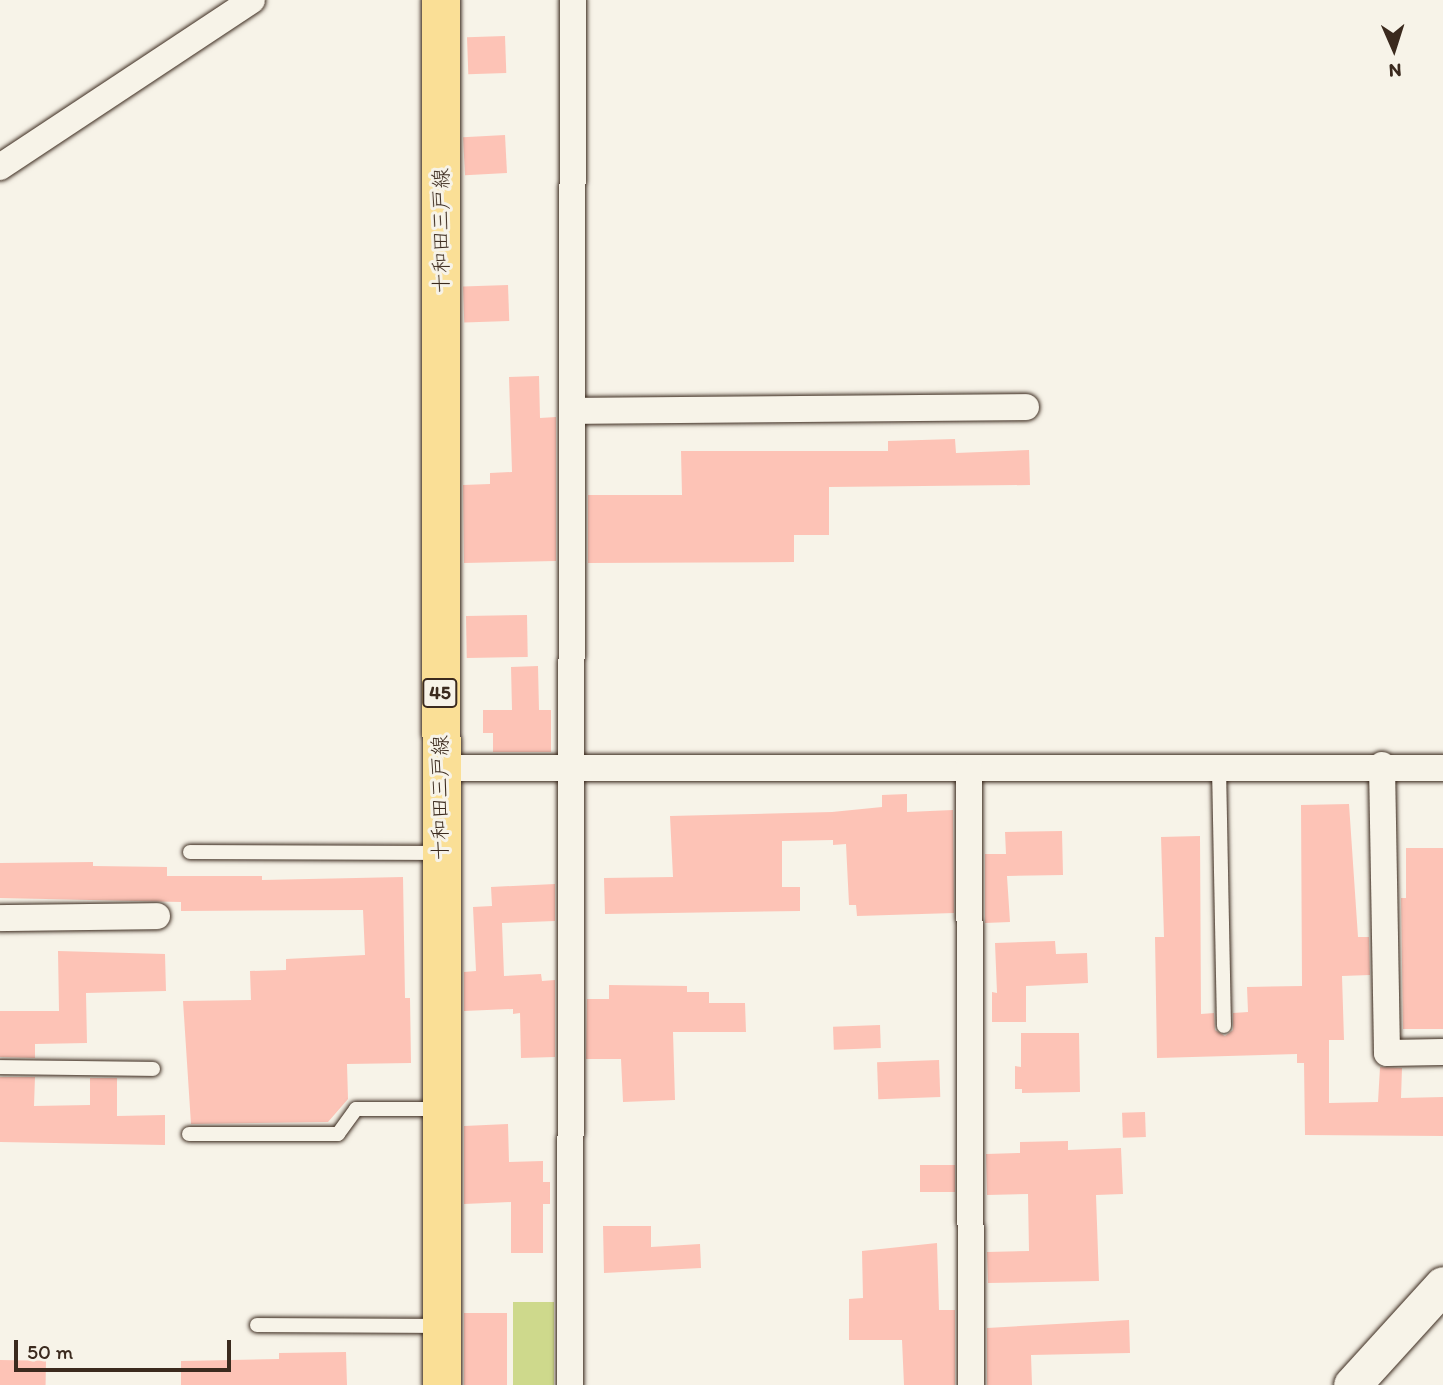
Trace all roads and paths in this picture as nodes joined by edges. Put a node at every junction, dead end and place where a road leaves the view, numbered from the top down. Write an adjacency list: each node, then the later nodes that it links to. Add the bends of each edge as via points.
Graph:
1 (252, 0): 4 (street)
2 (441, 0): 9 (main road, 十和田三戸線 / 45)
3 (573, 0): 6 (street)
4 (0, 166)
5 (1026, 407): 6 (street)
6 (574, 411): 10 (street)
7 (1382, 765): 8 (street); 12 (street); 18 (street, via 1387,1053)
8 (1219, 767): 11 (street); 17 (lane)
9 (439, 768): 10 (street); 14 (main road, 十和田三戸線 / 45)
10 (571, 768): 11 (street); 27 (street)
11 (969, 768): 28 (street)
12 (1443, 768)
13 (190, 852): 14 (lane)
14 (440, 853): 21 (main road, 十和田三戸線 / 45)
15 (158, 916): 16 (street)
16 (0, 918)
17 (1224, 1026)
18 (1443, 1052)
19 (0, 1067): 20 (lane)
20 (153, 1069)
21 (441, 1109): 22 (lane, via 356,1109 338,1134); 25 (main road, 十和田三戸線 / 45)
22 (189, 1134)
23 (1443, 1285): 29 (main road)
24 (257, 1325): 25 (lane)
25 (442, 1326): 26 (main road, 十和田三戸線 / 45)
26 (442, 1385)
27 (570, 1385)
28 (971, 1385)
29 (1352, 1385)

